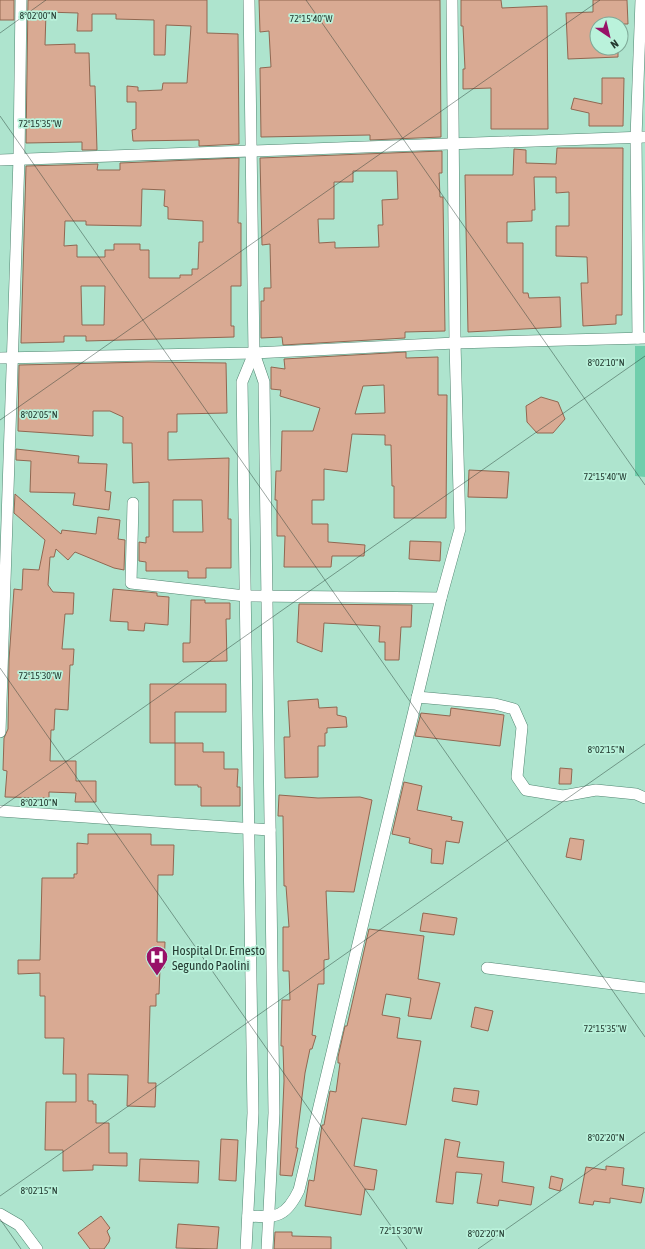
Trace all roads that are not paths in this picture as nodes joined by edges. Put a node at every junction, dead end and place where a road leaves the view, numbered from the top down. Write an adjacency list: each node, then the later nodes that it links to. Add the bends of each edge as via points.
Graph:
1 (21, 0): 8 (street)
2 (249, 0): 7 (street)
3 (452, 0): 6 (street)
4 (641, 0): 5 (street)
5 (641, 137): 6 (street); 10 (street)
6 (454, 144): 7 (street); 11 (street)
7 (250, 152): 8 (street); 12 (street)
8 (19, 158): 9 (street); 13 (street)
9 (0, 160)
10 (642, 338): 11 (street)
11 (455, 343): 12 (street); 18 (street, via 460,529)
12 (254, 353): 13 (street); 16 (street, via 264,382); 17 (street, via 242,382)
13 (12, 357): 14 (street); 20 (street)
14 (0, 358)
15 (133, 503): 17 (street, via 131,583)
16 (266, 595): 17 (street); 18 (street); 24 (street)
17 (245, 596): 23 (street)
18 (441, 598): 19 (street)
19 (417, 698): 21 (street, via 495,704 514,710 522,727 517,777 526,790 563,796 596,790 636,794); 29 (street, via 299,1190 292,1205 282,1214)
20 (0, 732)
21 (645, 798)
22 (0, 811): 23 (street)
23 (248, 830): 24 (street); 28 (street, via 253,1113)
24 (270, 830): 29 (street, via 274,1114)
25 (487, 968): 26 (street)
26 (645, 988)
27 (0, 1214): 30 (street, via 19,1225)
28 (248, 1216): 29 (street); 31 (street)
29 (270, 1218): 32 (street)
30 (37, 1249)
31 (246, 1249)
32 (267, 1249)

